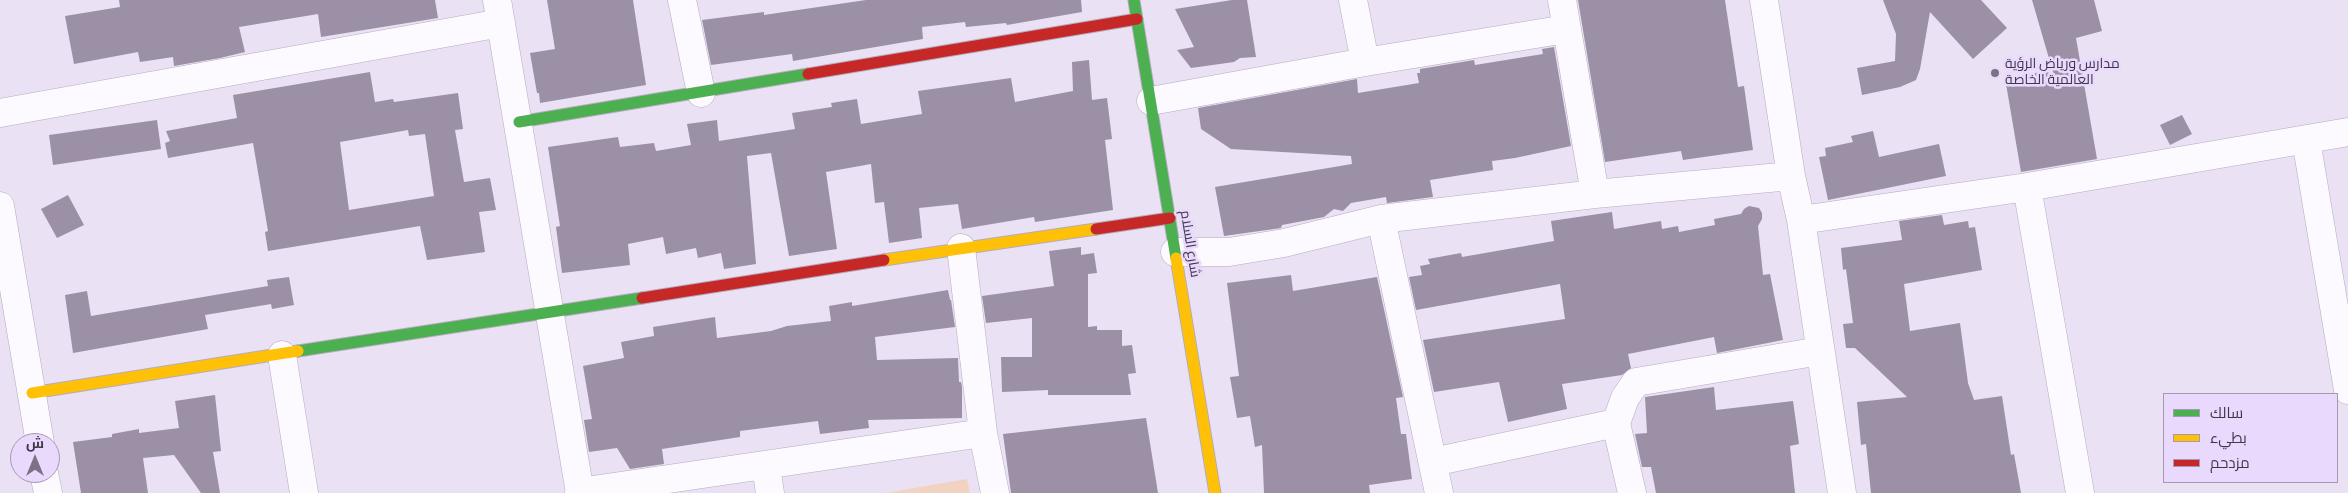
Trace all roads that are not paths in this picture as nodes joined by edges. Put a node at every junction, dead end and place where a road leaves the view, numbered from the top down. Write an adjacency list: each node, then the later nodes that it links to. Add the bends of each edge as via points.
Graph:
1 (682, 0): 10 (street)
2 (1134, 0): 7 (street, شارع السلام)
3 (1353, 0): 9 (street)
4 (1562, 0): 8 (street)
5 (1764, 0): 16 (street)
6 (499, 12): 12 (street); 13 (street)
7 (1137, 18): 10 (street); 11 (street, شارع السلام)
8 (1566, 29): 9 (street); 18 (street)
9 (1365, 62): 11 (street)
10 (701, 93): 13 (street)
11 (1150, 101): 19 (street, شارع السلام)
12 (0, 113)
13 (519, 122): 25 (street)
14 (2348, 132): 15 (street)
15 (2306, 140): 17 (street); 26 (street)
16 (1791, 176): 18 (street); 21 (street)
17 (2027, 187): 21 (street); 44 (street)
18 (1596, 194): 20 (street)
19 (1170, 218): 23 (street); 24 (street, شارع السلام)
20 (1381, 219): 24 (street, via 1284,243 1229,252); 34 (street)
21 (1801, 220): 27 (street)
22 (1, 221): 30 (street)
23 (961, 248): 25 (street); 32 (street)
24 (1175, 252): 40 (street, شارع السلام)
25 (550, 312): 28 (street); 36 (street)
26 (2342, 321): 29 (street)
27 (1820, 351): 31 (street, via 1636,382); 43 (street)
28 (282, 355): 30 (street); 37 (street)
29 (2348, 390)
30 (32, 393): 33 (street)
31 (1616, 424): 34 (street); 42 (street)
32 (983, 432): 35 (street); 39 (street)
33 (38, 433)
34 (1433, 462): 41 (street)
35 (766, 466): 36 (street); 38 (street)
36 (580, 492)
37 (304, 493)
38 (770, 493)
39 (995, 493)
40 (1215, 493)
41 (1439, 493)
42 (1632, 493)
43 (1842, 493)
44 (2080, 493)

